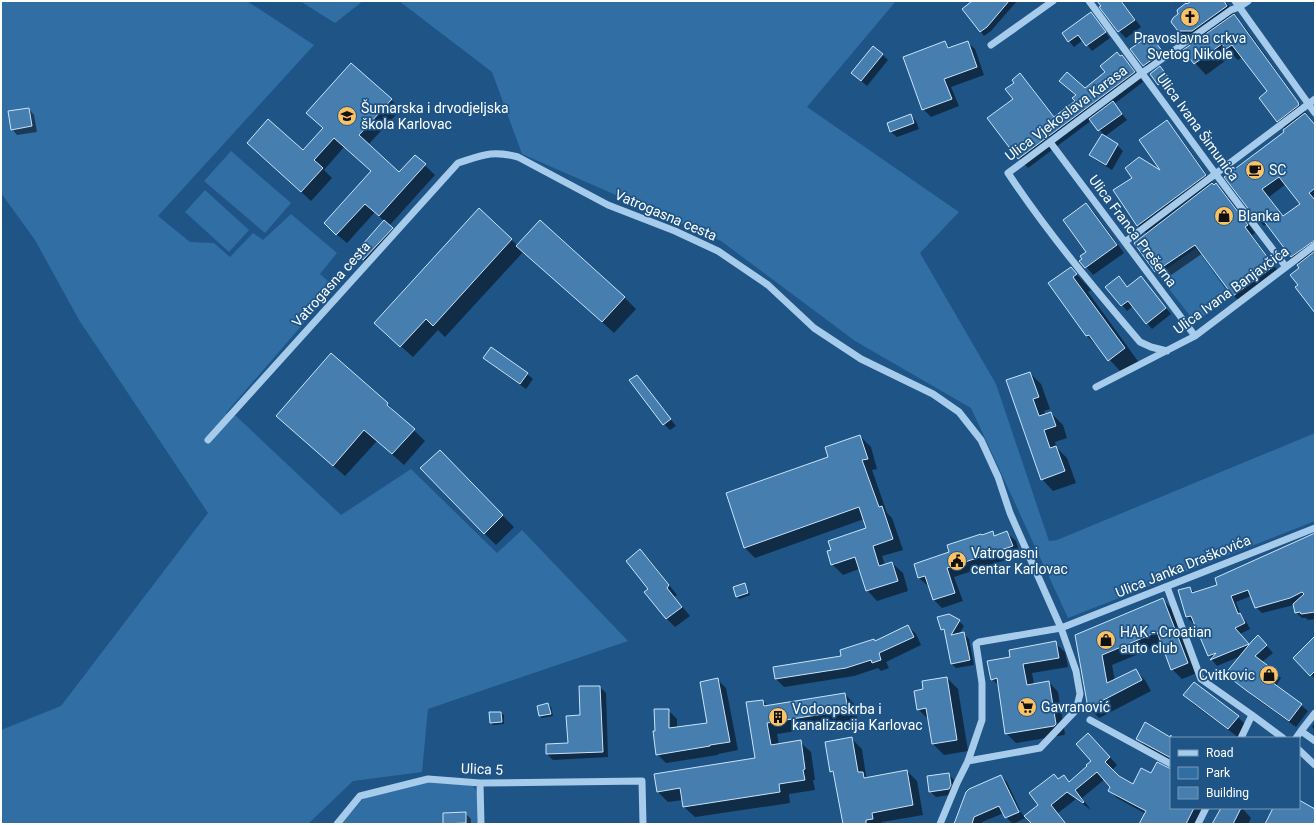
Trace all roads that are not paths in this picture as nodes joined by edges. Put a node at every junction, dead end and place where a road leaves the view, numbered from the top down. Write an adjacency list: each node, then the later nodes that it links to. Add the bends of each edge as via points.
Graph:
1 (1053, 1): 5 (street)
2 (1089, 1): 6 (street, Ulica Ivana Šimunića)
3 (1248, 1): 4 (street, Ulica Vjekoslava Karasa)
4 (1237, 4): 6 (street, Ulica Vjekoslava Karasa); 8 (street)
5 (992, 45)
6 (1142, 73): 10 (street, Ulica Vjekoslava Karasa); 11 (street, Ulica Ivana Šimunića)
7 (1315, 99): 8 (street)
8 (1308, 104): 9 (street); 11 (street)
9 (1315, 113)
10 (1050, 142): 12 (street, Ulica Franca Prešerna); 16 (street, Ulica Vjekoslava Karasa, via 1008,173 1056,239 1140,342)
11 (1215, 173): 12 (street); 14 (street, Ulica Ivana Šimunića)
12 (1125, 242): 15 (street, Ulica Franca Prešerna)
13 (1315, 245): 14 (street, Ulica Ivana Banjavčića)
14 (1286, 267): 15 (street, Ulica Ivana Banjavčića)
15 (1195, 336): 16 (street, Ulica Ivana Banjavčića)
16 (1167, 351): 17 (street, Ulica Ivana Banjavčića)
17 (1096, 387)
18 (208, 440): 21 (street, Vatrogasna cesta, via 458,163 492,153 504,153 518,157 608,205 718,251 768,285 821,332 861,359 933,394 959,412 981,440)
19 (1315, 528): 20 (street, Ulica Janka Draškovića)
20 (1167, 587): 21 (street, Ulica Janka Draškovića); 23 (street, via 1201,679)
21 (1061, 628): 31 (street, Ulica Janka Draškovića, via 976,644 982,683 982,720); 31 (street, Vatrogasna cesta, via 1076,671 1080,694 1076,710 1040,748)
22 (1315, 713): 25 (street)
23 (1252, 715): 26 (street); 27 (street)
24 (1090, 720): 32 (street)
25 (1301, 731): 28 (street); 29 (street)
26 (1241, 737)
27 (1282, 737)
28 (1297, 737)
29 (1315, 742)
30 (1300, 751): 33 (street)
31 (968, 760): 39 (street)
32 (1170, 763)
33 (1315, 765)
34 (480, 783): 36 (street, Ulica 5, via 428,779 360,796); 37 (street); 38 (street, Ulica 5, via 642,781)
35 (1206, 809): 40 (street)
36 (336, 824)
37 (481, 824)
38 (643, 824)
39 (940, 824)
40 (1198, 824)

